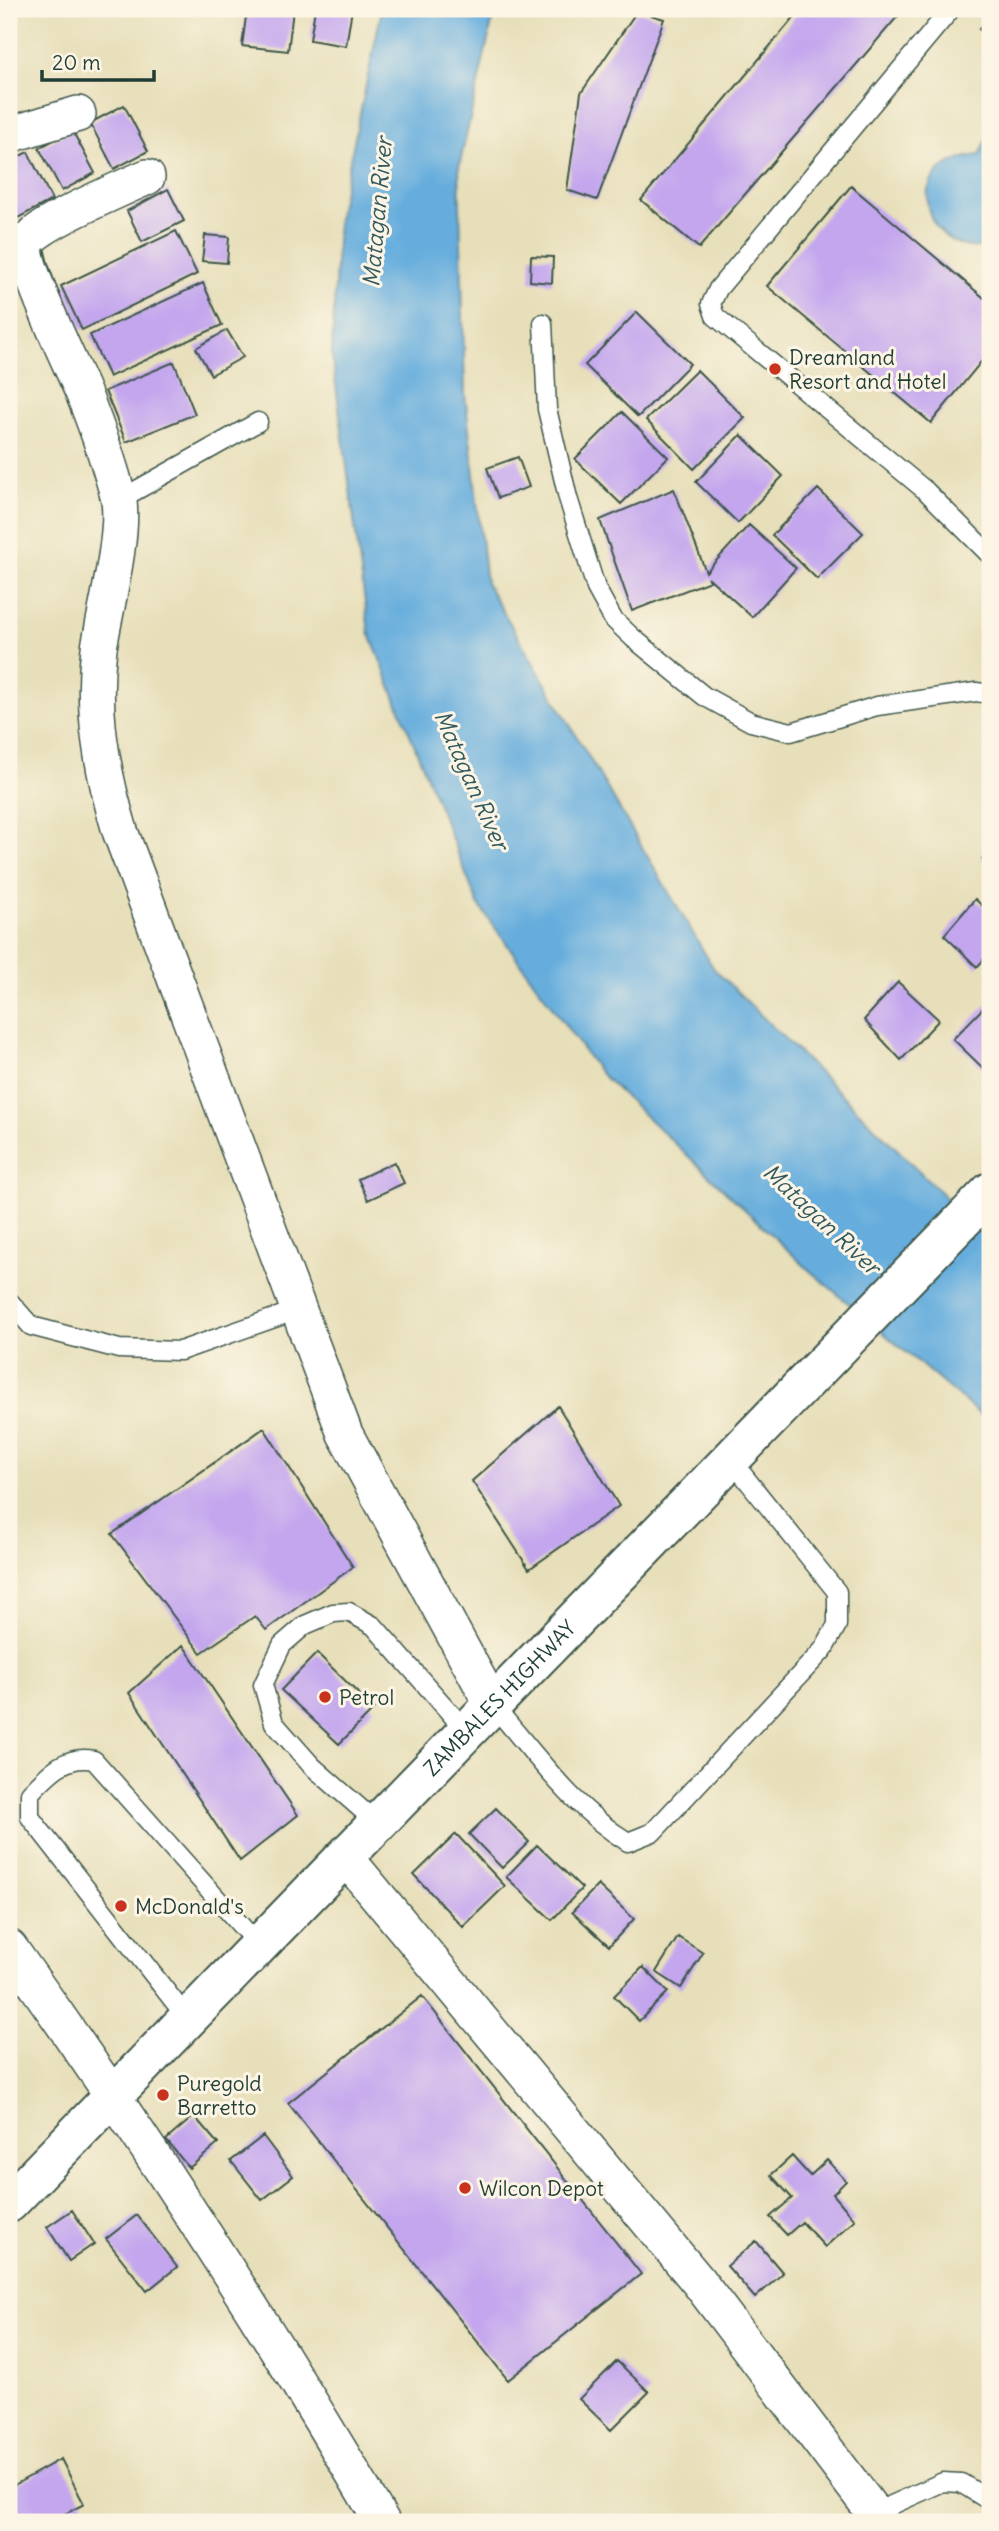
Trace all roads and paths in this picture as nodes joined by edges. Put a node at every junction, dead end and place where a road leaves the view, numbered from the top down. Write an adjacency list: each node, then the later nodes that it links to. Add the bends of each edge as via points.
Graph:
1 (951, 9): 9 (lane, via 718,289 711,304 715,316 926,491)
2 (78, 114): 3 (street)
3 (9, 135)
4 (147, 177): 5 (street)
5 (18, 244): 8 (street, via 104,450)
6 (543, 323): 10 (lane, via 547,409 568,498 596,588 613,619 634,638 704,696 751,722 791,732 877,706)
7 (258, 422): 8 (lane)
8 (119, 500): 13 (street, via 99,651 96,720 106,782 120,831)
9 (990, 555)
10 (990, 694)
11 (990, 1192): 14 (main road, ZAMBALES HIGHWAY)
12 (9, 1301): 13 (lane, via 31,1326 119,1349 180,1352)
13 (300, 1309): 15 (street, via 345,1434)
14 (731, 1460): 15 (main road, ZAMBALES HIGHWAY); 15 (lane, via 837,1592 837,1625 823,1650 653,1832 628,1842 607,1829)
15 (492, 1704): 16 (main road, ZAMBALES HIGHWAY)
16 (466, 1731): 17 (main road, ZAMBALES HIGHWAY); 17 (lane, via 374,1626 349,1612 333,1613 305,1625 282,1645 263,1685 274,1723 312,1766)
17 (377, 1823): 18 (main road, ZAMBALES HIGHWAY)
18 (346, 1858): 20 (main road, ZAMBALES HIGHWAY); 25 (street, via 698,2281)
19 (9, 1947): 22 (street)
20 (258, 1947): 21 (main road, ZAMBALES HIGHWAY); 21 (lane, via 94,1760 79,1756 44,1779 30,1793 30,1817)
21 (187, 2018): 22 (main road, ZAMBALES HIGHWAY)
22 (113, 2093): 23 (main road, ZAMBALES HIGHWAY); 26 (street, via 292,2369)
23 (9, 2203)
24 (990, 2501): 25 (lane, via 961,2483 943,2482)
25 (877, 2518)
26 (382, 2522)

